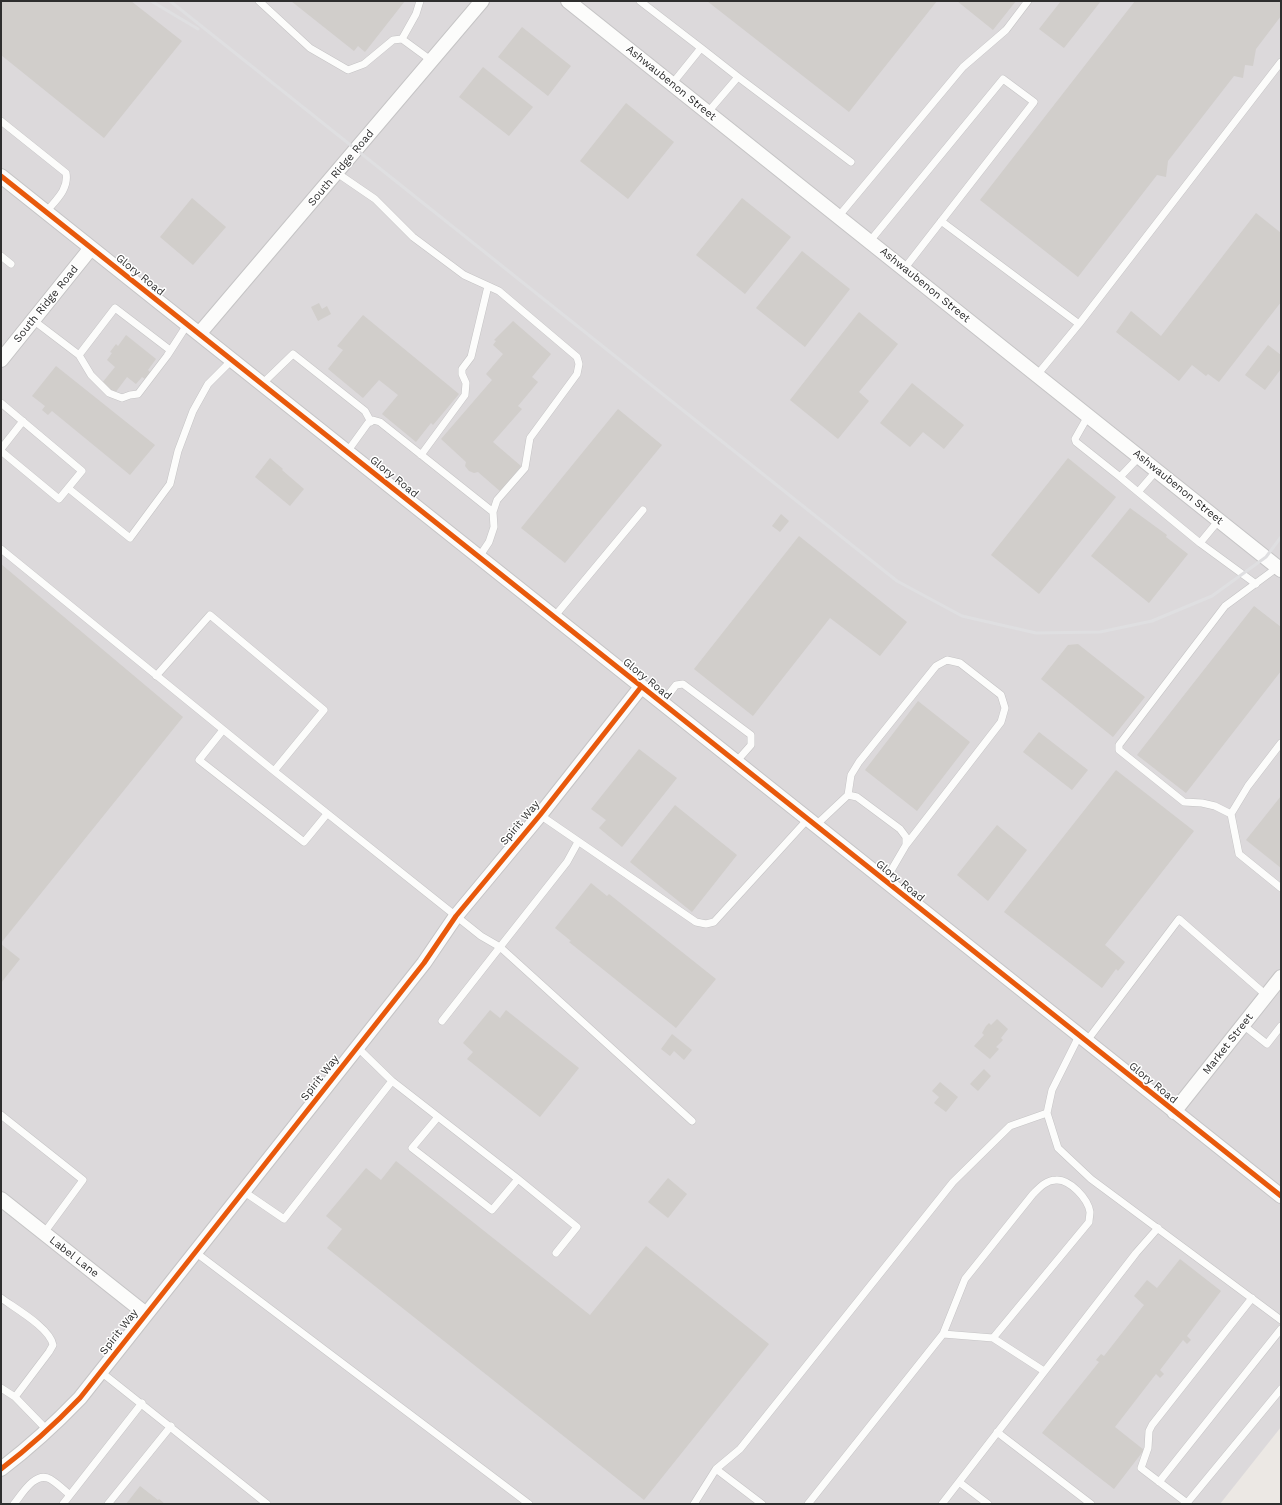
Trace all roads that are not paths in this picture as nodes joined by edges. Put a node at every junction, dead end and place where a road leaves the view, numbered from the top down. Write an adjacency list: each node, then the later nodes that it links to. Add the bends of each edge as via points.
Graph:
1 (260, 1): 7 (lane, via 310,48 348,70 364,64 393,40)
2 (420, 1): 7 (lane, via 416,14)
3 (482, 1): 9 (street, South Ridge Road)
4 (568, 1): 12 (street, Ashwaubenon Street)
5 (640, 1): 8 (lane)
6 (1028, 1): 19 (lane, via 1006,30 963,67)
7 (402, 38): 9 (lane)
8 (701, 48): 11 (lane); 12 (lane)
9 (432, 61): 16 (street, South Ridge Road)
10 (1281, 62): 28 (lane)
11 (738, 77): 13 (lane); 15 (lane)
12 (672, 84): 13 (street, Ashwaubenon Street)
13 (708, 112): 19 (street, Ashwaubenon Street)
14 (1, 121): 18 (lane, via 66,173 68,181 65,188)
15 (851, 162)
16 (337, 173): 26 (lane, via 376,198 413,237 464,275); 30 (street, South Ridge Road)
17 (1, 176): 18 (street, Glory Road)
18 (46, 212): 22 (street, Glory Road)
19 (838, 216): 21 (street, Ashwaubenon Street)
20 (941, 221): 21 (lane, via 1034,102 1003,79); 25 (lane); 28 (lane)
21 (870, 241): 25 (street, Ashwaubenon Street)
22 (91, 248): 27 (street, South Ridge Road); 29 (street, Glory Road)
23 (1, 256): 24 (lane)
24 (11, 264)
25 (904, 269): 35 (street, Ashwaubenon Street)
26 (488, 286): 43 (lane, via 471,357 462,369 466,383 465,395); 50 (lane, via 499,291 577,357 579,364 576,374 530,438 525,468 498,500)
27 (33, 320): 32 (lane); 33 (street, South Ridge Road)
28 (1079, 324): 35 (lane)
29 (187, 325): 30 (street, Glory Road); 31 (lane)
30 (199, 334): 34 (street, Glory Road)
31 (170, 350): 32 (lane, via 115,308); 32 (lane, via 138,394 122,398 109,393 91,375)
32 (79, 355)
33 (1, 360)
34 (232, 360): 36 (street, Glory Road); 47 (lane, via 208,384 178,451 170,484 130,538)
35 (1037, 375): 38 (street, Ashwaubenon Street)
36 (262, 384): 40 (lane, via 294,354 365,411); 42 (street, Glory Road)
37 (1, 403): 39 (lane)
38 (1088, 416): 44 (street, Ashwaubenon Street); 46 (lane, via 1075,439 1076,442)
39 (23, 421): 41 (lane); 47 (lane, via 82,471)
40 (371, 422): 42 (lane); 43 (lane, via 380,422)
41 (1, 450): 47 (lane, via 59,499)
42 (347, 452): 54 (street, Glory Road)
43 (421, 455): 50 (lane)
44 (1139, 457): 45 (street, Ashwaubenon Street); 46 (lane)
45 (1157, 470): 48 (lane); 51 (street, Ashwaubenon Street)
46 (1120, 477): 48 (lane)
47 (68, 488)
48 (1138, 492): 52 (lane)
49 (644, 510): 57 (lane)
50 (493, 512): 54 (lane, via 494,527 489,542)
51 (1219, 520): 52 (lane); 55 (street, Ashwaubenon Street)
52 (1200, 543): 56 (lane)
53 (1, 549): 58 (lane)
54 (479, 557): 57 (street, Glory Road)
55 (1279, 568): 56 (lane)
56 (1256, 584): 67 (lane, via 1225,606 1119,745 1119,750 1184,802 1215,806)
57 (554, 617): 59 (street, Glory Road)
58 (156, 676): 61 (lane); 64 (lane, via 210,615 324,710)
59 (641, 687): 60 (street, Glory Road); 68 (street, Spirit Way)
60 (662, 703): 63 (street, Glory Road); 63 (lane, via 676,685 683,684 751,735 751,745)
61 (223, 730): 64 (lane); 66 (lane, via 200,760 304,842)
62 (1281, 743): 67 (lane, via 1248,786)
63 (736, 762): 69 (street, Glory Road)
64 (274, 771): 66 (lane)
65 (848, 795): 69 (lane); 71 (lane, via 857,797 900,829 906,837); 71 (lane, via 852,775 859,762 936,666 947,660 960,663 1001,695 1005,708 1001,722)
66 (327, 814): 74 (lane)
67 (1231, 814): 73 (lane, via 1239,854)
68 (540, 815): 70 (lane); 74 (street, Spirit Way)
69 (811, 823): 70 (lane, via 714,922 706,924 696,922); 72 (street, Glory Road)
70 (578, 842): 75 (lane, via 567,862)
71 (906, 845): 72 (lane)
72 (885, 881): 81 (street, Glory Road)
73 (1281, 888)
74 (456, 916): 75 (lane); 82 (street, Spirit Way, via 424,963)
75 (500, 947): 78 (lane); 88 (lane)
76 (1281, 976): 77 (street, Market Street)
77 (1266, 995): 79 (street, Market Street); 81 (lane, via 1180,919)
78 (442, 1022)
79 (1243, 1025): 80 (lane, via 1267,1044); 84 (street, Market Street)
80 (1281, 1026)
81 (1082, 1039): 84 (street, Glory Road); 85 (lane, via 1052,1090)
82 (357, 1047): 83 (lane); 90 (street, Spirit Way)
83 (392, 1081): 87 (lane); 90 (lane, via 284,1219)
84 (1174, 1112): 91 (street, Glory Road)
85 (1047, 1113): 93 (lane, via 1058,1148 1091,1179); 114 (lane, via 1010,1126 953,1182 740,1449)
86 (1, 1115): 94 (lane, via 83,1180)
87 (438, 1117): 89 (lane); 89 (lane, via 412,1148 486,1206 492,1210)
88 (692, 1121)
89 (518, 1179): 96 (lane, via 577,1227)
90 (243, 1191): 95 (street, Spirit Way)
91 (1281, 1196)
92 (1, 1199): 94 (street, Label Lane)
93 (1158, 1228): 98 (lane); 104 (lane)
94 (44, 1233): 99 (street, Label Lane)
95 (195, 1252): 99 (street, Spirit Way); 122 (lane)
96 (556, 1253)
97 (1, 1298): 108 (lane, via 45,1331 54,1345)
98 (1252, 1298): 100 (lane); 116 (lane, via 1149,1431 1148,1448 1141,1468)
99 (146, 1314): 105 (street, Spirit Way)
100 (1281, 1320)
101 (1281, 1329): 116 (lane)
102 (943, 1334): 103 (lane); 103 (lane, via 965,1280 1032,1194 1044,1183 1056,1180 1066,1183 1081,1194 1090,1212 1089,1222); 125 (lane)
103 (993, 1338): 104 (lane)
104 (1044, 1371): 112 (lane)
105 (101, 1372): 109 (lane); 111 (street, Spirit Way)
106 (1, 1388): 108 (lane)
107 (1281, 1389): 116 (lane, via 1187,1503)
108 (15, 1397): 111 (lane)
109 (142, 1403): 110 (lane); 117 (lane)
110 (171, 1426): 120 (lane); 121 (lane)
111 (48, 1431): 113 (street, Spirit Way)
112 (997, 1432): 115 (lane); 128 (lane)
113 (1, 1469)
114 (716, 1469): 123 (lane); 124 (lane)
115 (958, 1482): 126 (lane); 127 (lane)
116 (1159, 1482)
117 (70, 1496): 118 (lane, via 50,1479 42,1478 31,1484); 119 (lane)
118 (14, 1504)
119 (63, 1504)
120 (108, 1504)
121 (267, 1504)
122 (529, 1504)
123 (694, 1504)
124 (762, 1504)
125 (808, 1504)
126 (942, 1504)
127 (988, 1504)
128 (1091, 1504)

